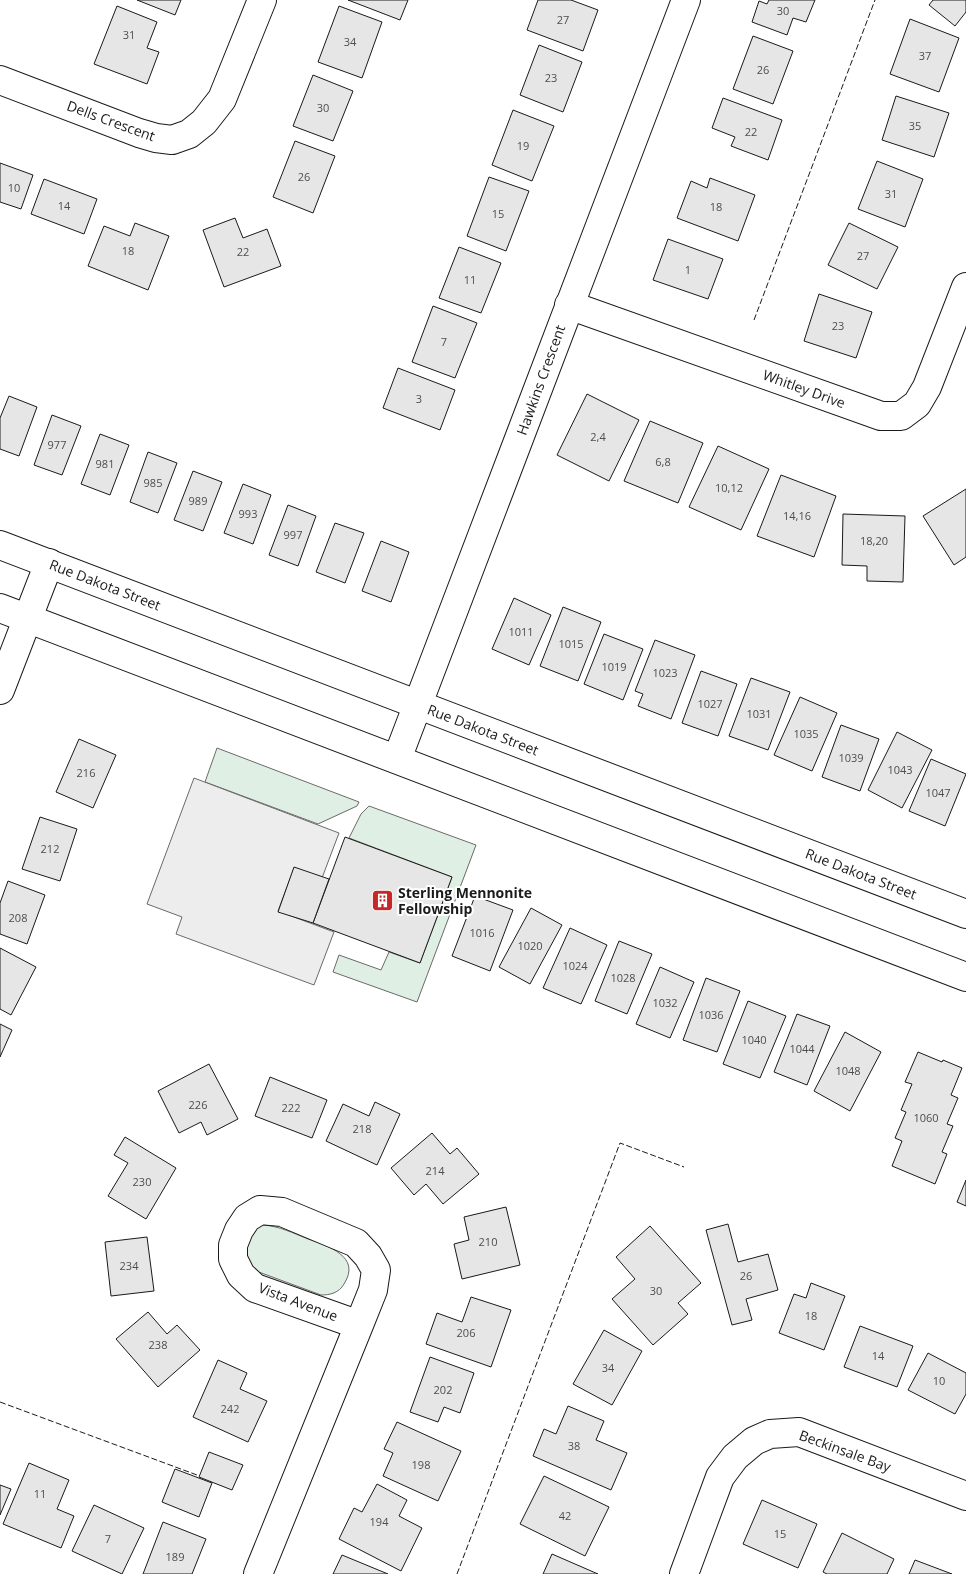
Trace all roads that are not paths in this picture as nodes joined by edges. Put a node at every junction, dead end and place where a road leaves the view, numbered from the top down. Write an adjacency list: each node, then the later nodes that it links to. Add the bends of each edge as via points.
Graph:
1 (262, 0): 3 (street, Dells Crescent, via 222,99 204,122 189,134 172,140 156,138)
2 (686, 0): 5 (street, Hawkins Crescent)
3 (0, 80)
4 (966, 287): 5 (street, Whitley Drive, via 927,387 916,404 901,416 881,416)
5 (569, 305): 11 (street, Hawkins Crescent)
6 (0, 545): 7 (street, Rue Dakota Street)
7 (49, 563): 9 (street); 11 (street, Rue Dakota Street)
8 (0, 608): 9 (street)
9 (28, 618): 10 (street); 12 (street)
10 (0, 690)
11 (418, 705): 12 (street, Hawkins Crescent); 13 (street, Rue Dakota Street)
12 (397, 760): 14 (street)
13 (966, 914)
14 (966, 977)
15 (359, 1325): 15 (street, Vista Avenue, via 373,1290 376,1270 356,1243 282,1212 260,1210 247,1218 233,1245 233,1259 241,1276 255,1288); 17 (street, Vista Avenue)
16 (966, 1496): 18 (street, Beckinsale Bay, via 799,1432 770,1434 754,1441 735,1457 720,1477)
17 (258, 1574)
18 (684, 1574)

